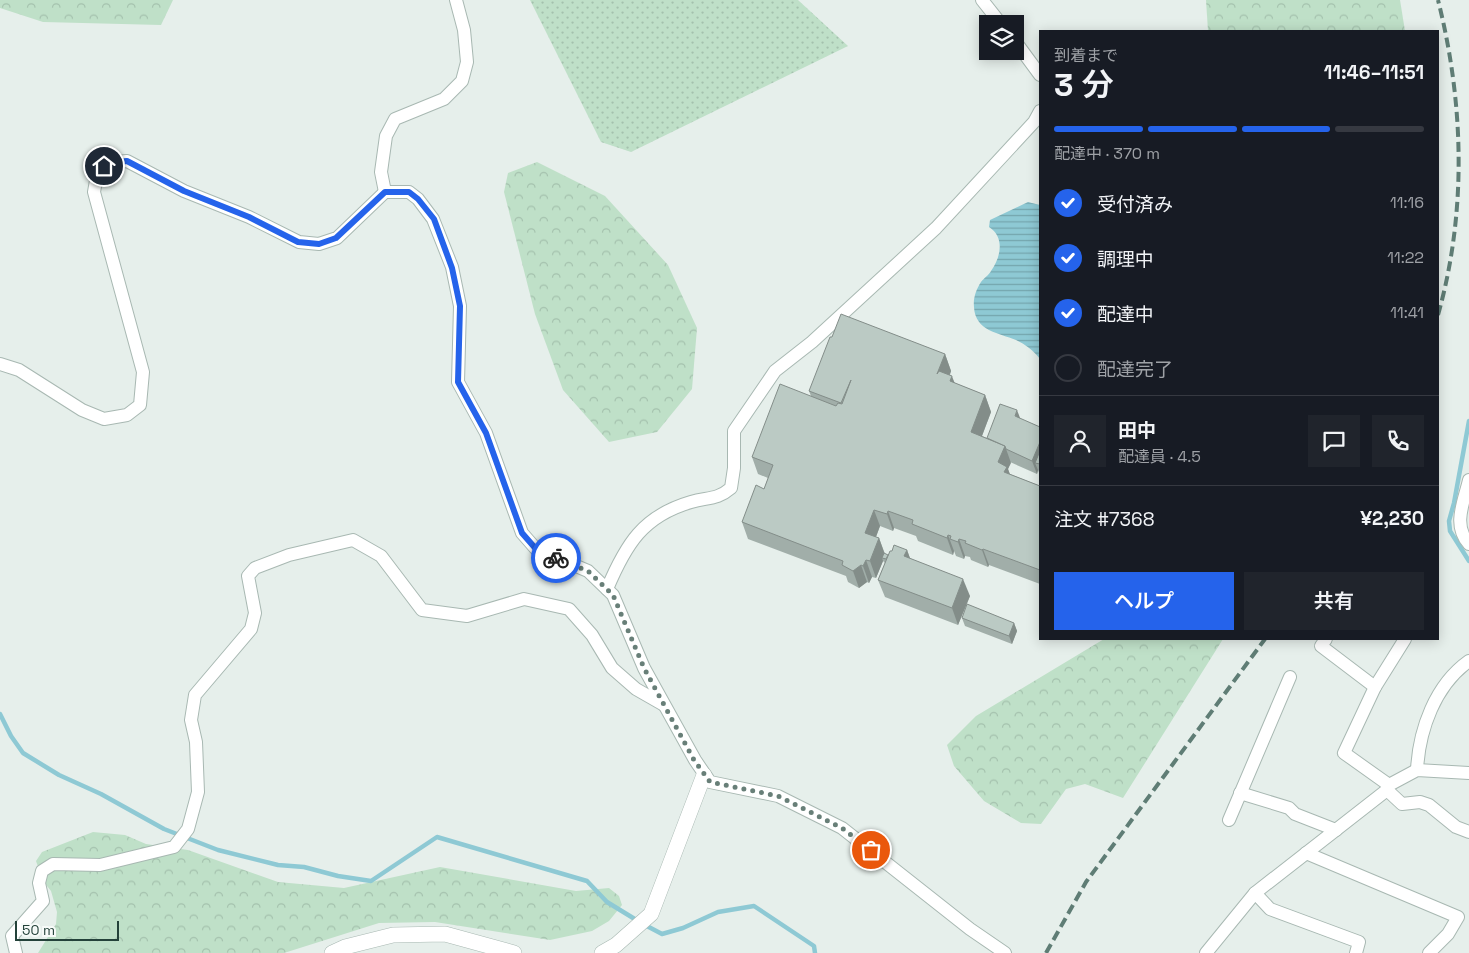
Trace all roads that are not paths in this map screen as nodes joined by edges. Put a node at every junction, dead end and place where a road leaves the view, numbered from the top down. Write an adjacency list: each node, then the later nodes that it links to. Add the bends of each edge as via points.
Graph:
1 (456, 0): 7 (street, via 464,30 467,62 462,81 444,99 395,119 386,136 380,172)
2 (982, 0): 3 (street)
3 (994, 15)
4 (1024, 53): 5 (street)
5 (1039, 74)
6 (1039, 113): 11 (street, via 936,228 812,342 775,370 734,431 731,488 722,496 675,507 645,525 620,559)
7 (385, 192): 8 (street, via 336,238 319,244 298,242 249,217 184,191 127,161 104,166 97,175 94,192 144,372 140,405 127,415 104,419 82,410 19,370); 11 (street, via 409,192 434,219 452,268 460,306 458,382 486,433 522,533 536,549 588,571)
8 (0, 364)
9 (1469, 480): 10 (street, via 1460,530)
10 (1469, 544)
11 (607, 589): 17 (street, via 613,595)
12 (1325, 640): 16 (street, via 1321,646)
13 (1404, 640): 16 (street)
14 (1469, 661): 18 (street, via 1457,670 1437,699 1418,749)
15 (1290, 677): 22 (street)
16 (1375, 687): 21 (street, via 1344,753)
17 (664, 706): 20 (street); 29 (street, via 636,689 612,668 592,635 569,609 524,599 468,616 422,610 381,556 353,540 255,568 248,576 255,613 251,629 195,696 191,720 196,742 198,792 188,828 174,847 100,865 53,864 42,871 39,883 43,901 12,936)
18 (1417, 770): 19 (street); 21 (street)
19 (1469, 772)
20 (704, 775): 28 (street, via 651,914); 33 (street, via 710,782 778,796 842,828)
21 (1388, 788): 24 (street); 25 (street, via 1402,804 1420,802 1429,805 1456,827)
22 (1240, 793): 23 (street); 24 (street, via 1288,808 1295,814)
23 (1229, 820)
24 (1336, 830): 26 (street)
25 (1469, 832)
26 (1306, 853): 27 (street); 36 (street, via 1458,917 1448,934)
27 (1255, 893): 34 (street); 35 (street, via 1270,910 1359,942)
28 (619, 949): 32 (street)
29 (16, 953)
30 (332, 953): 31 (street, via 393,935 445,934)
31 (514, 953)
32 (602, 953)
33 (1005, 953)
34 (1206, 953)
35 (1356, 953)
36 (1429, 953)

